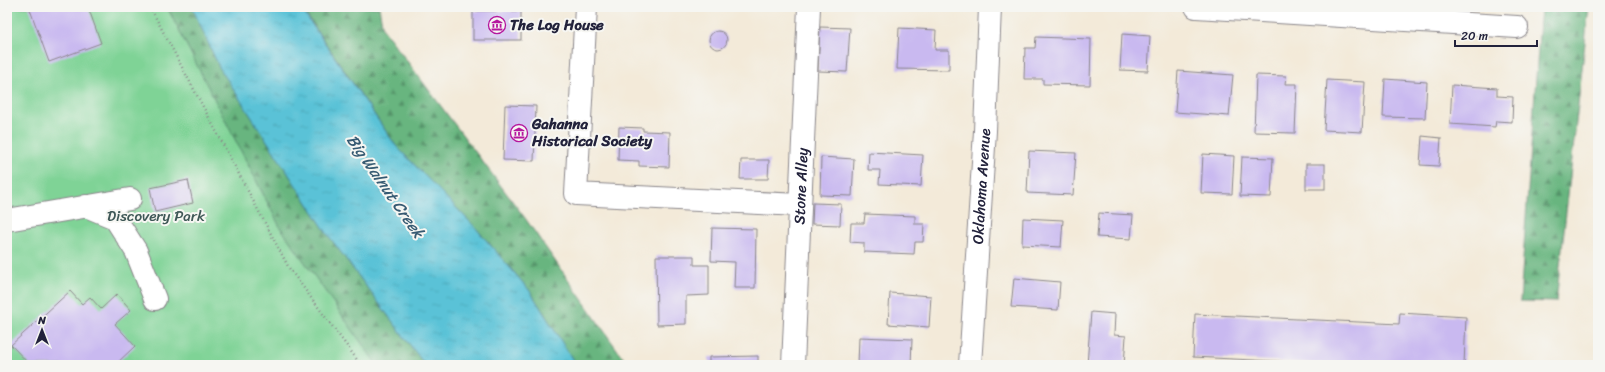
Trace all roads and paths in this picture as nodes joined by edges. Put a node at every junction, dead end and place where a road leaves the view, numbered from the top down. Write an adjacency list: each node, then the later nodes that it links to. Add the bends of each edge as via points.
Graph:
1 (150, 7): 12 (path, via 289,268)
2 (586, 7): 8 (street, via 576,194)
3 (810, 7): 8 (street, Stone Alley)
4 (990, 7): 14 (street, Oklahoma Avenue)
5 (1196, 7): 6 (street)
6 (1517, 27)
7 (130, 198): 9 (street)
8 (800, 205): 13 (street, Stone Alley)
9 (86, 206): 10 (street); 11 (street, via 115,218 136,251)
10 (7, 220)
11 (154, 299)
12 (361, 365)
13 (793, 365)
14 (970, 365)

